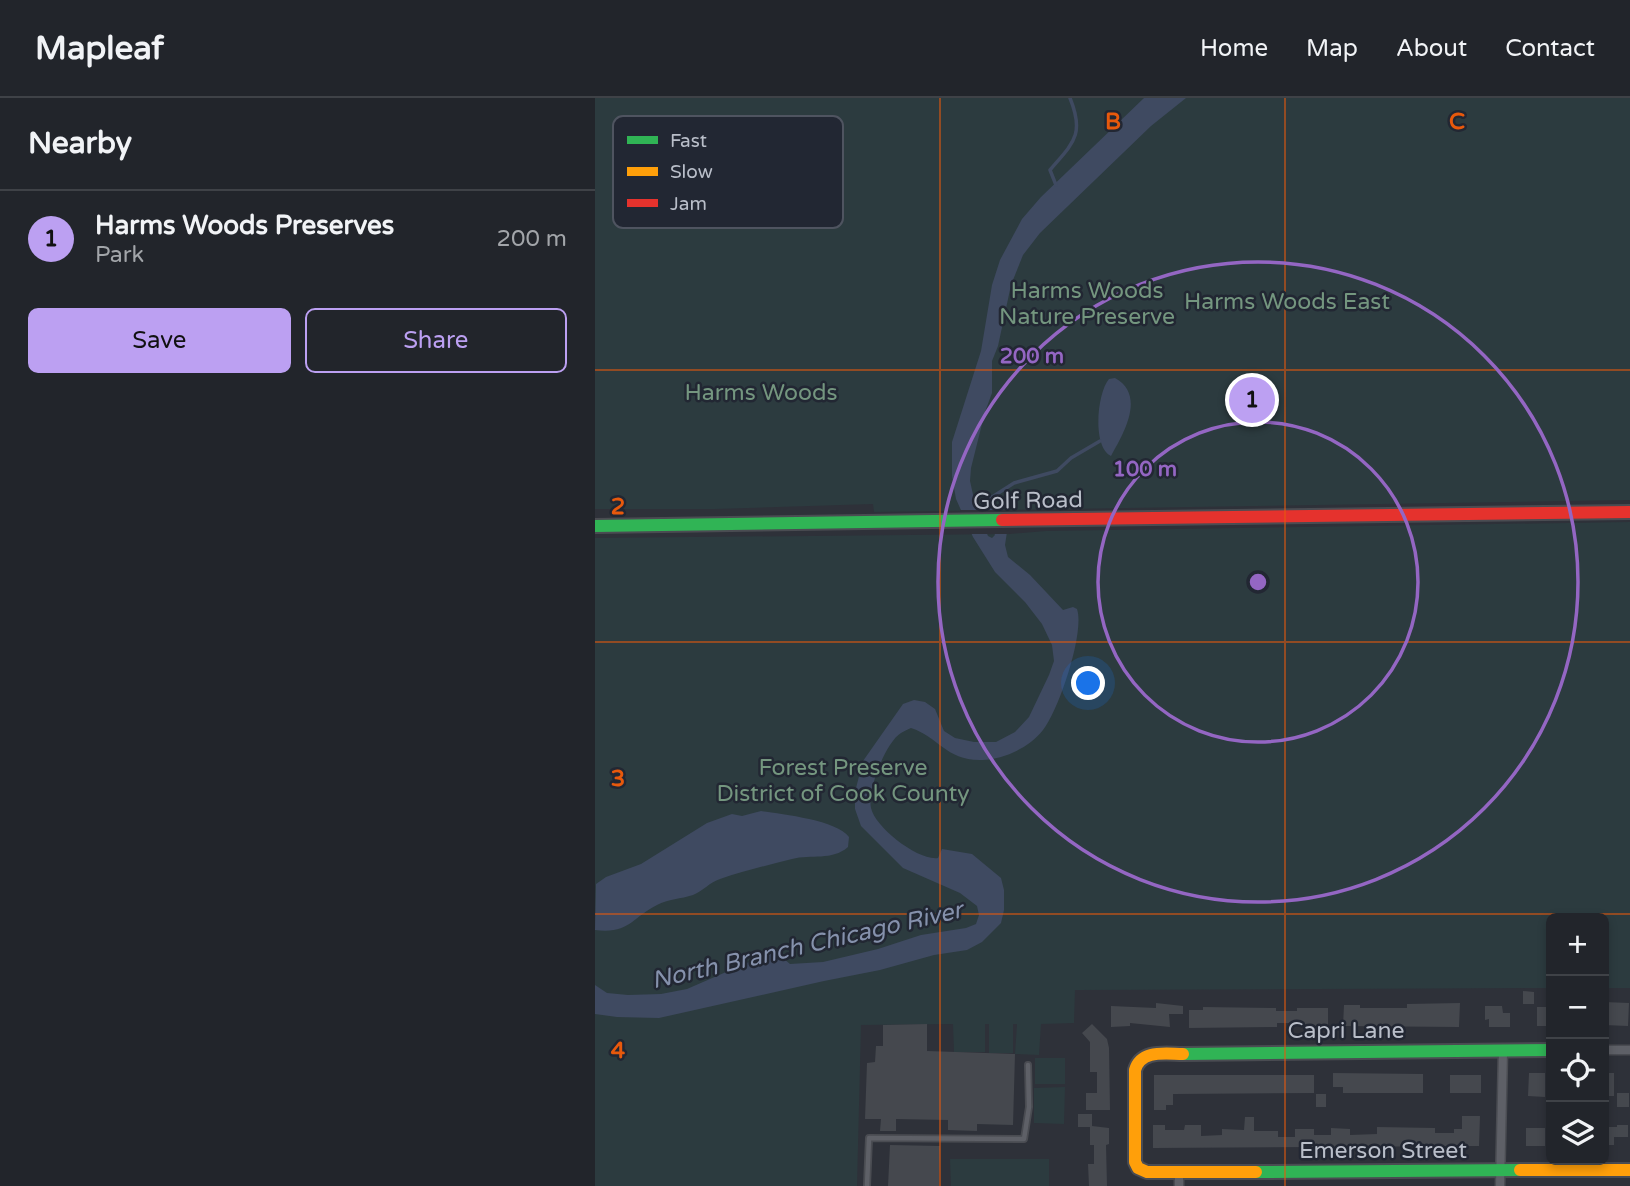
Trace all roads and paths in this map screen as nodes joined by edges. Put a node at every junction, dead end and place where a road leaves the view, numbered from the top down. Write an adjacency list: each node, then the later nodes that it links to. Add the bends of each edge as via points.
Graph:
1 (1630, 512): 2 (main road, Golf Road)
2 (595, 526)
3 (1546, 1050): 6 (main road, Capri Lane)
4 (1609, 1050): 5 (street)
5 (1630, 1050)
6 (1503, 1051): 8 (main road, Capri Lane, via 1157,1052 1142,1057 1135,1070); 9 (street)
7 (1028, 1065): 12 (lane, via 1024,1139 869,1138)
8 (1137, 1168): 11 (main road, Emerson Street)
9 (1500, 1170): 10 (main road, Emerson Street); 11 (main road, Emerson Street); 14 (street)
10 (1630, 1170)
11 (1179, 1172): 13 (street)
12 (867, 1186)
13 (1179, 1186)
14 (1500, 1186)

